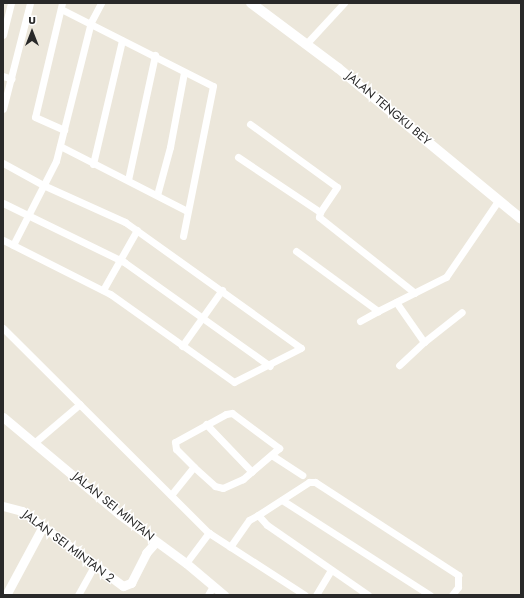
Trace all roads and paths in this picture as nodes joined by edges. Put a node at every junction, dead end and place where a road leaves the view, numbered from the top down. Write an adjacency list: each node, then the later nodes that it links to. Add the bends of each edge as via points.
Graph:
1 (11, 3): 8 (street)
2 (30, 3): 14 (street)
3 (101, 3): 7 (street)
4 (251, 3): 10 (main road, JALAN TENGKU BEY)
5 (344, 3): 10 (street)
6 (62, 6): 7 (street); 17 (street, via 35,117)
7 (91, 22): 9 (street, via 109,35); 17 (street)
8 (3, 35)
9 (122, 40): 11 (street); 21 (street)
10 (306, 44): 25 (main road, JALAN TENGKU BEY)
11 (155, 55): 12 (street); 22 (street)
12 (184, 72): 24 (street, via 170,147); 27 (street, via 213,88)
13 (3, 76): 14 (street)
14 (12, 79): 15 (street)
15 (4, 109)
16 (250, 124): 28 (street, via 337,187)
17 (64, 130): 18 (street)
18 (60, 146): 21 (street); 23 (street)
19 (238, 156): 28 (street)
20 (3, 163): 23 (street)
21 (93, 164): 22 (street)
22 (128, 180): 24 (street)
23 (43, 185): 29 (street); 31 (street, via 126,222)
24 (157, 195): 27 (street)
25 (498, 201): 30 (main road, JALAN TENGKU BEY); 39 (street, via 446,277)
26 (3, 203): 29 (street)
27 (187, 211): 32 (street)
28 (320, 212): 39 (street, via 319,217)
29 (28, 215): 34 (street); 36 (street)
30 (521, 219)
31 (137, 230): 36 (street); 38 (street)
32 (183, 236)
33 (3, 240): 34 (street)
34 (13, 245): 37 (street)
35 (296, 251): 41 (street)
36 (119, 260): 37 (street); 43 (street)
37 (103, 290): 47 (street)
38 (222, 290): 43 (street); 49 (street, via 301,346 299,350)
39 (414, 293): 40 (street)
40 (396, 302): 41 (street); 46 (street)
41 (378, 311): 44 (street)
42 (462, 312): 46 (street)
43 (202, 318): 47 (street); 49 (street)
44 (360, 321)
45 (3, 328): 50 (street)
46 (424, 342): 48 (street)
47 (182, 346): 49 (street, via 234,382)
48 (399, 365)
49 (270, 366)
50 (80, 404): 53 (street); 58 (street)
51 (3, 417): 53 (street, JALAN SEI MINTAN)
52 (206, 424): 54 (street, via 232,413 279,447 280,450); 55 (street, via 174,444); 56 (street)
53 (34, 443): 64 (street, JALAN SEI MINTAN)
54 (273, 456): 56 (street); 57 (street)
55 (194, 467): 56 (street, via 220,489 234,484); 58 (street)
56 (252, 472)
57 (302, 475)
58 (171, 495): 63 (street)
59 (282, 500): 61 (street); 77 (street); 78 (street, via 309,482 315,482 458,575 458,587)
60 (3, 506): 62 (street, JALAN SEI MINTAN 2, via 22,511)
61 (258, 515): 65 (street, via 249,520); 68 (street, via 267,525)
62 (43, 526): 67 (street, JALAN SEI MINTAN 2); 70 (street)
63 (209, 533): 65 (street); 66 (street)
64 (156, 542): 66 (street, JALAN SEI MINTAN); 67 (street, JALAN SEI MINTAN 2, via 128,585 117,584)
65 (230, 547): 74 (street)
66 (186, 563): 69 (street, JALAN SEI MINTAN)
67 (94, 566): 71 (street)
68 (331, 570): 75 (street); 76 (street)
69 (213, 586): 72 (street); 73 (street, JALAN SEI MINTAN)
70 (6, 595)
71 (78, 595)
72 (208, 595)
73 (224, 595)
74 (305, 595)
75 (316, 595)
76 (368, 595)
77 (430, 595)
78 (452, 595)

